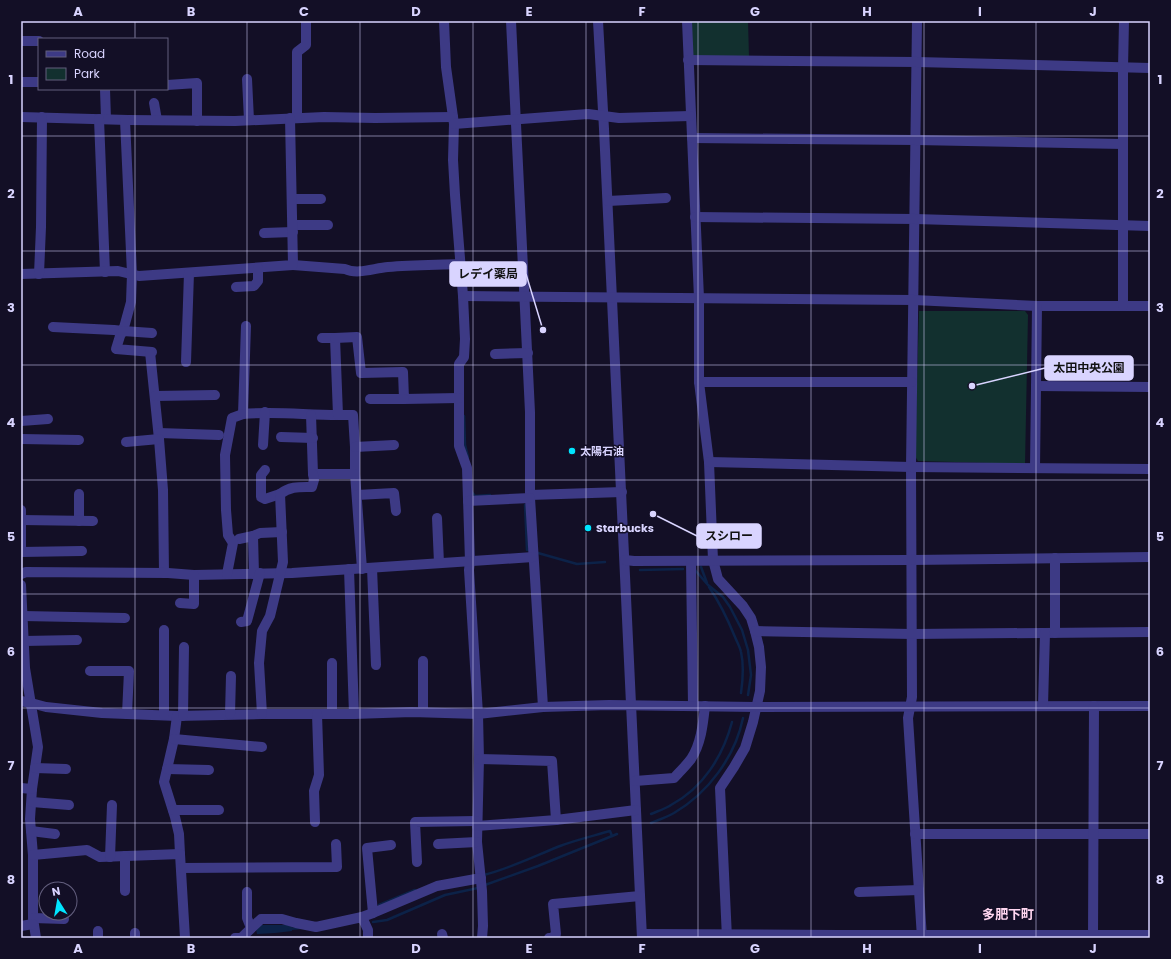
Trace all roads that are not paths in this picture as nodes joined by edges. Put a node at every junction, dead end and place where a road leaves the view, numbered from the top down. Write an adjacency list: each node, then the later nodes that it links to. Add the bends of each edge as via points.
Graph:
1 (306, 21): 24 (street, via 306,45 297,52)
2 (444, 21): 29 (street, via 446,67)
3 (511, 21): 30 (street)
4 (598, 21): 20 (street)
5 (687, 21): 10 (street)
6 (917, 21): 11 (street)
7 (1124, 21): 12 (street)
8 (21, 41): 9 (street)
9 (38, 41)
10 (688, 60): 11 (street); 21 (street)
11 (917, 62): 12 (street); 33 (street)
12 (1123, 68): 13 (street); 34 (street)
13 (1150, 68)
14 (247, 79): 28 (street)
15 (21, 82): 16 (street)
16 (38, 82)
17 (168, 85): 31 (street, via 197,83)
18 (105, 90): 25 (street)
19 (154, 103): 27 (street)
20 (604, 116): 21 (street); 30 (street, via 588,114); 38 (street)
21 (690, 116): 32 (street)
22 (21, 117): 23 (street)
23 (42, 117): 25 (street); 52 (street)
24 (294, 118): 28 (street); 29 (street, via 324,116); 37 (street)
25 (102, 119): 26 (street); 49 (street)
26 (125, 120): 27 (street); 53 (street)
27 (156, 120): 31 (street)
28 (249, 120): 31 (street)
29 (453, 120): 30 (street); 46 (street)
30 (516, 120): 56 (street)
31 (197, 121)
32 (692, 138): 33 (street); 39 (street)
33 (916, 140): 34 (street); 40 (street)
34 (1123, 144): 42 (street)
35 (321, 198): 37 (street)
36 (666, 198): 38 (street)
37 (292, 199): 44 (street)
38 (608, 201): 57 (street)
39 (695, 217): 40 (street); 58 (street)
40 (915, 219): 42 (street); 59 (street)
41 (328, 225): 44 (street)
42 (1122, 226): 43 (street); 61 (street)
43 (1150, 226)
44 (293, 229): 45 (street); 47 (street)
45 (264, 233)
46 (460, 264): 47 (street, via 349,271); 55 (street)
47 (293, 265): 48 (street)
48 (258, 268): 50 (street); 54 (street, via 258,281 254,286)
49 (105, 272): 52 (street); 53 (street)
50 (189, 273): 53 (street, via 139,276); 71 (street)
51 (21, 274): 52 (street)
52 (39, 274)
53 (132, 274): 65 (street, via 131,302)
54 (236, 288)
55 (463, 296): 56 (street); 78 (street, via 465,339 464,357 459,364)
56 (525, 297): 57 (street); 69 (street)
57 (612, 297): 58 (street); 104 (street)
58 (699, 298): 59 (street); 72 (street)
59 (914, 300): 60 (street); 73 (street)
60 (1036, 306): 61 (street); 74 (street)
61 (1123, 306): 62 (street)
62 (1150, 306)
63 (246, 326): 82 (street)
64 (53, 327): 65 (street)
65 (123, 331): 66 (street); 77 (street, via 116,349 151,352)
66 (152, 333)
67 (322, 338): 68 (street)
68 (335, 338): 80 (street, via 357,337 361,373 403,372); 84 (street)
69 (528, 353): 70 (street); 108 (street)
70 (495, 354)
71 (186, 362)
72 (699, 382): 73 (street); 97 (street)
73 (912, 382): 98 (street)
74 (1036, 386): 75 (street); 99 (street)
75 (1150, 387)
76 (215, 395): 77 (street)
77 (155, 396): 88 (street)
78 (459, 398): 80 (street); 109 (street, via 459,446 466,468)
79 (370, 399): 80 (street)
80 (404, 399)
81 (265, 412): 82 (street); 83 (street); 94 (street)
82 (243, 414): 137 (street, via 232,418 225,455 228,535 233,544)
83 (311, 415): 84 (street); 90 (street)
84 (338, 415): 96 (street, via 353,415)
85 (48, 419): 86 (street)
86 (21, 421)
87 (220, 435): 88 (street)
88 (159, 436): 93 (street); 132 (street, via 163,490)
89 (281, 436): 90 (street)
90 (313, 438): 102 (street)
91 (21, 439): 92 (street)
92 (79, 440)
93 (126, 442)
94 (263, 445)
95 (394, 445): 96 (street)
96 (355, 447): 103 (street)
97 (709, 462): 98 (street); 125 (street)
98 (911, 467): 99 (street); 126 (street)
99 (1035, 468): 100 (street)
100 (1150, 469)
101 (265, 470): 106 (street, via 261,475 261,497 265,499)
102 (313, 474): 103 (street); 106 (street, via 312,487 295,487)
103 (355, 474): 107 (street)
104 (622, 492): 108 (street); 124 (street)
105 (79, 494): 114 (street)
106 (280, 494): 116 (street)
107 (357, 495): 111 (street, via 394,493); 130 (street)
108 (530, 497): 109 (street); 121 (street)
109 (468, 501): 127 (street)
110 (21, 510): 113 (street)
111 (396, 511)
112 (437, 518): 129 (street)
113 (21, 520): 114 (street); 119 (street)
114 (79, 521): 115 (street)
115 (93, 521)
116 (282, 532): 117 (street, via 260,533); 134 (street, via 283,562)
117 (253, 536): 118 (street); 133 (street)
118 (239, 539)
119 (21, 550): 120 (street)
120 (82, 551)
121 (533, 557): 127 (street); 164 (street)
122 (1150, 557): 123 (street)
123 (1055, 558): 126 (street); 146 (street)
124 (625, 560): 128 (street); 158 (street)
125 (712, 560): 126 (street); 128 (street); 144 (street, via 718,579 743,606)
126 (911, 560): 147 (street)
127 (470, 561): 129 (street); 174 (street)
128 (691, 561): 159 (street)
129 (439, 563): 130 (street)
130 (367, 568): 131 (street); 154 (street)
131 (349, 569): 134 (street); 173 (street)
132 (164, 573): 135 (street); 136 (street)
133 (257, 573): 134 (street); 137 (street); 142 (street, via 247,621)
134 (280, 573): 170 (street, via 270,616 262,631 259,664)
135 (21, 574)
136 (194, 574): 137 (street); 139 (street, via 194,604)
137 (227, 574)
138 (21, 585): 140 (street)
139 (180, 603)
140 (23, 616): 141 (street); 149 (street)
141 (125, 618)
142 (241, 622)
143 (164, 630): 175 (street)
144 (756, 631): 147 (street); 165 (street, via 761,666 760,691)
145 (1150, 632): 146 (street)
146 (1055, 633): 148 (street)
147 (912, 634): 148 (street); 166 (street)
148 (1044, 634): 161 (street)
149 (23, 638): 150 (street); 157 (street)
150 (77, 640)
151 (184, 647): 176 (street)
152 (422, 661): 167 (street)
153 (332, 663): 172 (street)
154 (376, 664)
155 (90, 671): 168 (street, via 129,671)
156 (231, 676): 169 (street)
157 (26, 702): 168 (street); 180 (street, via 38,747)
158 (631, 705): 159 (street); 164 (street); 184 (street)
159 (693, 706): 160 (street)
160 (705, 706): 165 (street); 184 (street, via 697,747 691,759 674,778)
161 (1043, 706): 162 (street); 166 (street)
162 (1094, 706): 163 (street); 200 (street)
163 (1150, 706)
164 (542, 707): 174 (street)
165 (756, 707): 166 (street); 226 (street, via 745,748 720,788)
166 (910, 707): 199 (street, via 908,718)
167 (423, 712): 173 (street); 174 (street)
168 (127, 714): 175 (street)
169 (230, 714): 170 (street); 176 (street)
170 (262, 714): 171 (street)
171 (317, 714): 172 (street); 195 (street, via 319,776 314,791)
172 (332, 714): 173 (street)
173 (354, 714)
174 (478, 714): 179 (street)
175 (164, 715): 176 (street)
176 (180, 716): 177 (street)
177 (174, 739): 178 (street); 181 (street)
178 (262, 747)
179 (479, 759): 194 (street, via 552,760); 196 (street)
180 (35, 768): 182 (street); 186 (street)
181 (167, 768): 183 (street); 190 (street, via 164,782)
182 (66, 769)
183 (209, 770)
184 (635, 781): 192 (street)
185 (21, 788): 186 (street)
186 (32, 789): 187 (street)
187 (32, 802): 188 (street); 193 (street)
188 (69, 805)
189 (112, 805): 209 (street)
190 (173, 810): 191 (street); 206 (street)
191 (219, 810)
192 (636, 810): 194 (street); 217 (street)
193 (26, 819): 197 (street)
194 (556, 820): 196 (street)
195 (315, 822)
196 (477, 824): 202 (street); 210 (street, via 415,822)
197 (31, 831): 198 (street); 207 (street)
198 (55, 834)
199 (915, 834): 200 (street); 213 (street)
200 (1094, 834): 201 (street); 228 (street)
201 (1150, 834)
202 (476, 842): 204 (street); 212 (street)
203 (336, 844): 211 (street, via 337,867)
204 (438, 844)
205 (391, 845): 218 (street, via 367,848)
206 (180, 854): 208 (street); 211 (street)
207 (33, 855): 209 (street, via 87,850 100,857); 220 (street)
208 (125, 856): 209 (street); 214 (street)
209 (110, 857)
210 (417, 862)
211 (181, 868): 230 (street)
212 (481, 884): 218 (street, via 437,886); 233 (street)
213 (919, 890): 216 (street); 227 (street)
214 (125, 891)
215 (247, 892): 223 (street, via 247,918)
216 (859, 892)
217 (640, 896): 225 (street); 234 (street, via 553,904 556,934)
218 (373, 913): 219 (street)
219 (362, 917): 223 (street, via 316,926 282,919 261,919); 232 (street, via 368,930)
220 (33, 921): 221 (street); 222 (street); 229 (street)
221 (38, 921)
222 (21, 926)
223 (251, 928): 231 (street, via 241,938)
224 (1150, 935): 228 (street)
225 (642, 936): 226 (street)
226 (727, 936): 227 (street)
227 (922, 936): 228 (street)
228 (1093, 936)
229 (36, 938)
230 (185, 938)
231 (234, 938)
232 (368, 938)
233 (482, 938)
234 (549, 938)

